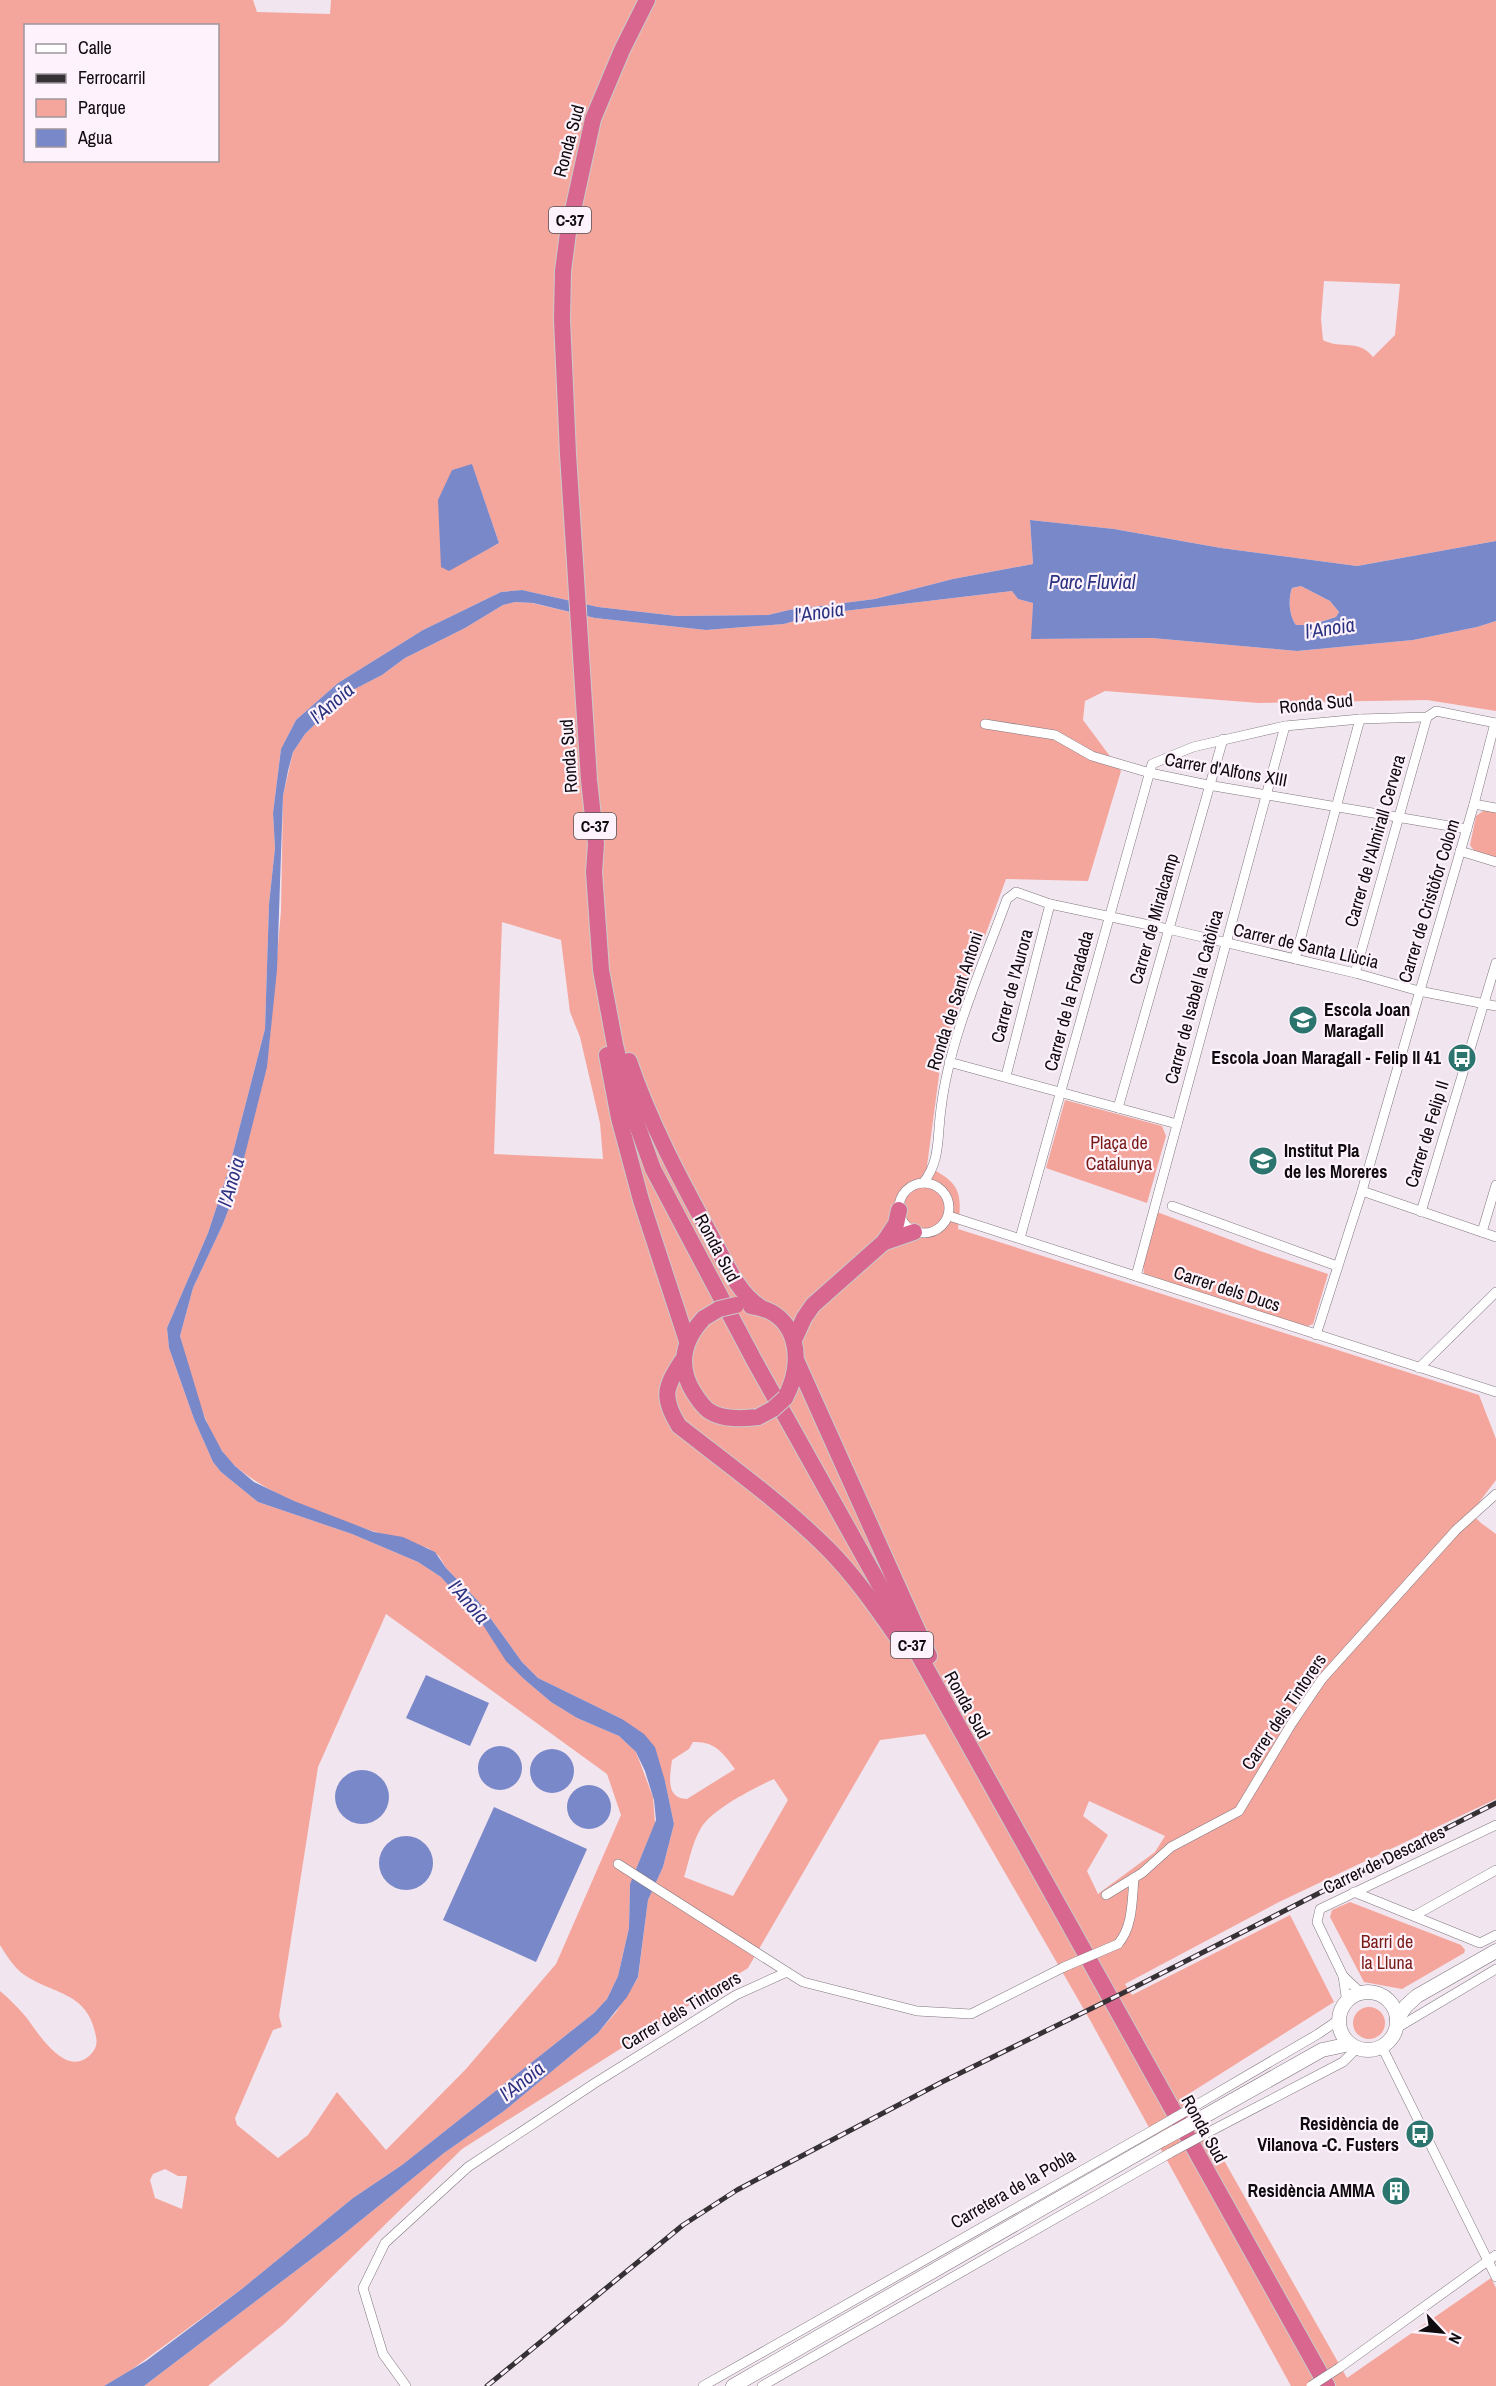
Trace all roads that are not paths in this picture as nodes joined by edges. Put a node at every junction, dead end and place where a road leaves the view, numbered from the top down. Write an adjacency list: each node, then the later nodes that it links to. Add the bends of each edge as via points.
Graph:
1 (647, 0): 18 (highway, Ronda Sud / C-37, via 593,120 563,271 568,454 596,844)
2 (1427, 717): 3 (street, Ronda Sud); 4 (street, Ronda Sud, via 1436,711); 14 (street, Carrer de l'Almirall Cervera)
3 (1360, 719): 6 (street, Ronda Sud); 12 (street)
4 (1495, 723): 11 (street, Carrer de Cristòfor Colom)
5 (985, 724): 8 (street, Carrer d'Alfons XIII, via 1055,735 1092,756)
6 (1285, 726): 7 (street, Ronda Sud); 10 (street, Carrer de Isabel la Catòlica)
7 (1222, 740): 8 (street, Ronda Sud, via 1152,764); 9 (street, Carrer de Miralcamp)
8 (1150, 773): 9 (street, Carrer d'Alfons XIII); 21 (street, Carrer de la Foradada)
9 (1208, 785): 10 (street, Carrer d'Alfons XIII); 22 (street, Carrer de Miralcamp)
10 (1268, 794): 12 (street, Carrer d'Alfons XIII); 23 (street, Carrer de Isabel la Catòlica)
11 (1474, 804): 13 (street); 15 (street, Carrer de Cristòfor Colom)
12 (1335, 806): 14 (street, Carrer d'Alfons XIII); 24 (street)
13 (1496, 808)
14 (1399, 818): 15 (street, Carrer d'Alfons XIII); 26 (street, Carrer de l'Almirall Cervera)
15 (1467, 829): 16 (street, Carrer de Cristòfor Colom)
16 (1460, 851): 17 (street); 27 (street, Carrer de Cristòfor Colom)
17 (1496, 862)
18 (594, 872): 51 (highway, via 623,1043 644,1105 670,1162 741,1291); 55 (highway, via 590,949 613,1087 641,1200); 61 (highway, Ronda Sud / C-37, via 601,969 615,1046 631,1108 653,1169)
19 (1006, 899): 20 (street, Carrer de Santa Llùcia, via 1016,892); 30 (street, Ronda de Sant Antoni)
20 (1050, 904): 21 (street, Carrer de Santa Llùcia); 31 (street, Carrer de l'Aurora)
21 (1110, 915): 22 (street, Carrer de Santa Llùcia); 32 (street, Carrer de la Foradada)
22 (1168, 929): 23 (street, Carrer de Santa Llùcia); 33 (street, Carrer de Miralcamp)
23 (1225, 944): 24 (street, Carrer de Santa Llùcia); 34 (street, Carrer de Isabel la Catòlica)
24 (1295, 959): 26 (street, Carrer de Santa Llùcia)
25 (1496, 963): 28 (street, Carrer de Felip II)
26 (1355, 973): 27 (street, Carrer de Santa Llùcia)
27 (1419, 991): 28 (street, Carrer de Santa Llùcia); 37 (street, Carrer de Cristòfor Colom)
28 (1484, 1003): 29 (street, Carrer de Santa Llùcia); 40 (street, Carrer de Felip II)
29 (1496, 1006)
30 (949, 1062): 31 (street); 35 (street, Ronda de Sant Antoni, via 936,1160)
31 (1006, 1076): 32 (street)
32 (1061, 1093): 33 (street); 45 (street, Carrer de la Foradada)
33 (1118, 1108): 34 (street)
34 (1177, 1124): 48 (street, Carrer de Isabel la Catòlica)
35 (923, 1183): 39 (street, via 908,1189); 41 (street, via 944,1192 950,1208)
36 (1496, 1185): 43 (street)
37 (1362, 1191): 40 (street); 47 (street, Carrer de Cristòfor Colom)
38 (1172, 1206): 47 (street)
39 (899, 1210): 42 (street, via 904,1223); 46 (highway, via 896,1224)
40 (1421, 1212): 43 (street)
41 (948, 1216): 42 (street, via 931,1233); 45 (street, Carrer dels Ducs)
42 (914, 1232): 46 (highway)
43 (1482, 1232): 44 (street)
44 (1496, 1237)
45 (1020, 1238): 48 (street, Carrer dels Ducs)
46 (884, 1242): 50 (highway)
47 (1337, 1266): 53 (street, Carrer de Cristòfor Colom)
48 (1136, 1276): 53 (street, Carrer dels Ducs)
49 (1496, 1292): 58 (street)
50 (813, 1305): 52 (highway); 54 (highway)
51 (760, 1307): 52 (highway); 55 (highway, bridge, via 735,1305 719,1309 704,1318)
52 (777, 1316): 54 (highway)
53 (1316, 1335): 58 (street, Carrer dels Ducs)
54 (794, 1340): 57 (highway)
55 (687, 1341): 56 (highway)
56 (682, 1361): 57 (highway, bridge, via 687,1382 698,1401 710,1412 737,1419 758,1417 786,1398); 61 (highway, via 669,1382 667,1398 679,1426 829,1550 880,1613 926,1686)
57 (798, 1362): 61 (highway, via 935,1669)
58 (1419, 1368): 59 (street, Carrer dels Ducs)
59 (1496, 1392)
60 (1496, 1494): 65 (street, Carrer dels Tintorers, via 1456,1530 1322,1679 1239,1811 1171,1847)
61 (946, 1708): 87 (highway, Ronda Sud / C-37)
62 (1496, 1825): 66 (street, Carrer de Descartes)
63 (618, 1864): 72 (street)
64 (1496, 1870): 68 (street)
65 (1134, 1878): 67 (street, Carrer dels Tintorers); 72 (street, bridge, via 1129,1923 1118,1944 971,2014 916,2011 803,1982)
66 (1354, 1892): 68 (street); 73 (street, Carrer de Descartes, via 1320,1909 1317,1922)
67 (1106, 1894)
68 (1414, 1916): 69 (street, via 1480,1943)
69 (1496, 1935)
70 (1496, 1951): 75 (street)
71 (1496, 1969): 79 (street)
72 (787, 1972): 88 (street, Carrer dels Tintorers, via 736,1995 468,2167 385,2243 363,2288 383,2354)
73 (1343, 1976): 74 (street, Carrer de Descartes); 77 (street, Carrer de Descartes)
74 (1361, 1993): 76 (street); 77 (street)
75 (1417, 1996): 76 (street); 79 (street, via 1406,2006)
76 (1385, 1998): 79 (street, via 1395,2011)
77 (1347, 2003): 78 (street)
78 (1340, 2024): 80 (street); 82 (street, Carretera de la Pobla); 83 (street, Carretera de la Pobla, via 1318,2034)
79 (1397, 2024): 81 (street)
80 (1353, 2046): 81 (street, via 1374,2050); 82 (street, Carretera de la Pobla); 91 (street, bridge, via 1342,2062 1170,2153)
81 (1382, 2047): 85 (street)
82 (1322, 2050): 83 (street, Carretera de la Pobla)
83 (1192, 2116): 84 (street, Carretera de la Pobla, bridge)
84 (1159, 2134): 89 (street, Carretera de la Pobla); 90 (street, Carretera de la Pobla)
85 (1492, 2258): 86 (street); 87 (street, bridge, via 1339,2368)
86 (1496, 2277)
87 (1323, 2385)
88 (406, 2386)
89 (703, 2386)
90 (733, 2386)
91 (765, 2386)

